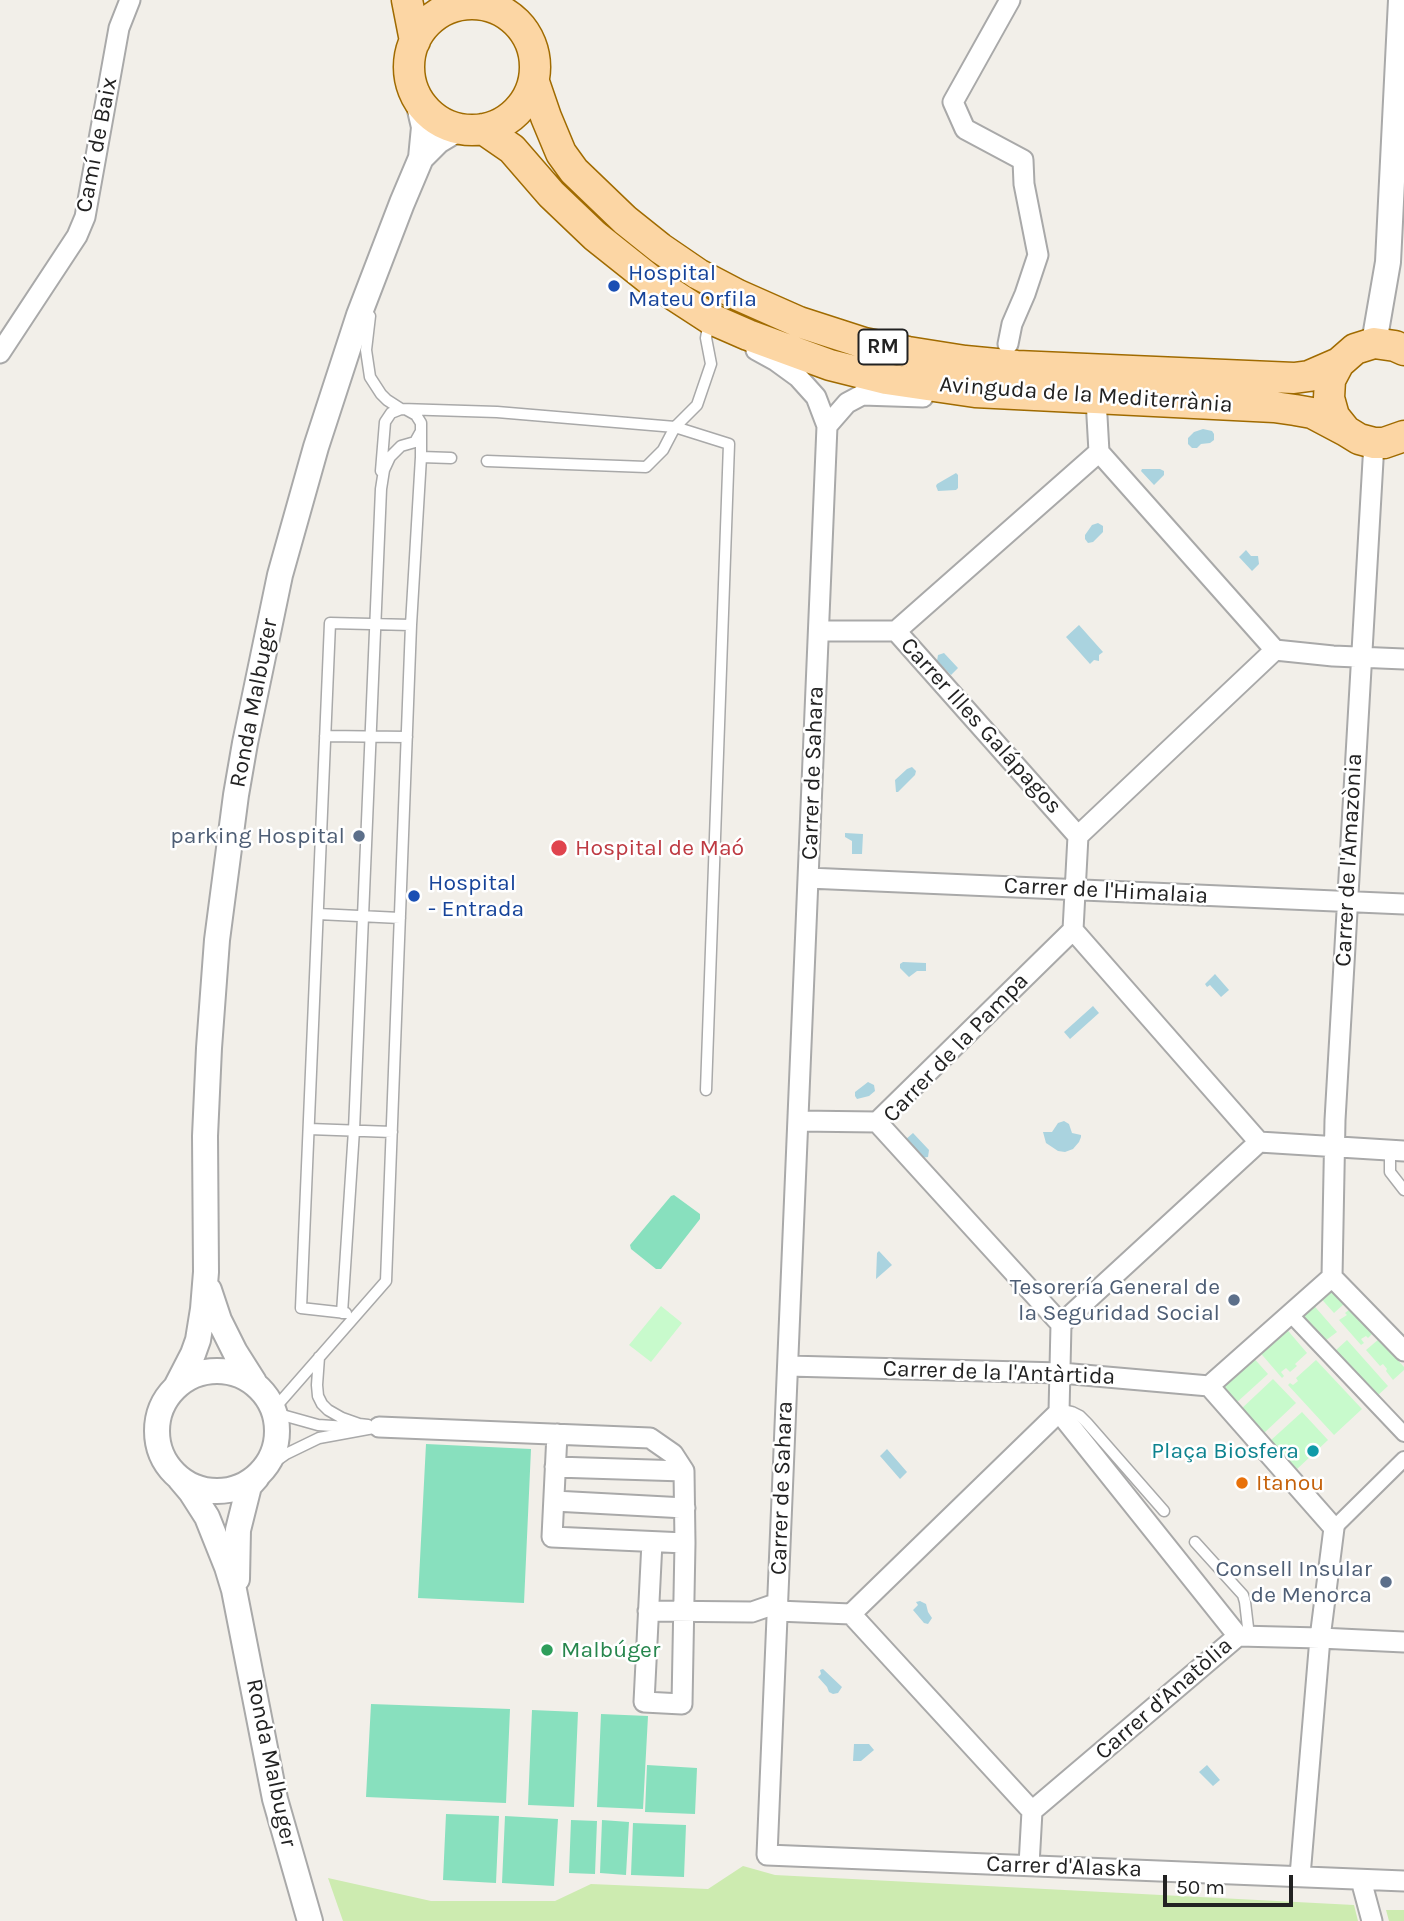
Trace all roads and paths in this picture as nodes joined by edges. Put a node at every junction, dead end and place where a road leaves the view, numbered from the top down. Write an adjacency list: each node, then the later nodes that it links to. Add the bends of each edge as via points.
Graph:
1 (130, 0): 16 (street, Camí de Baix, via 119,28 85,217)
2 (407, 0): 6 (main road)
3 (1010, 0): 14 (street, via 953,102 965,129 1023,160 1038,254)
4 (1401, 0): 13 (street, via 1388,262)
5 (494, 6): 6 (main road, RM, via 474,4 445,10); 7 (main road, RM, via 519,24 530,41)
6 (415, 41): 8 (main road, via 410,75)
7 (534, 82): 9 (main road, via 516,113); 17 (main road, Avinguda de la Mediterrània / RM, via 561,153 625,220 698,274 799,322 908,352 1017,366 1294,378)
8 (417, 97): 9 (main road, RM, via 442,122); 10 (street, Ronda Malbuger, via 424,127)
9 (476, 129): 10 (street, Ronda Malbuger, via 453,132); 12 (main road, Avinguda de la Mediterrània / RM, via 512,149 595,236 649,279)
10 (421, 158): 11 (street, Ronda Malbuger)
11 (386, 244): 20 (lane, via 368,324 366,357 375,387); 63 (street, Ronda Malbuger, via 297,514 245,743 214,980 205,1136)
12 (717, 321): 18 (main road, Avinguda de la Mediterrània / RM, via 830,365 886,379); 21 (lane, via 706,338 711,364 697,405); 22 (street, Carrer de Sahara, via 798,377 816,397)
13 (1374, 343): 15 (main road); 17 (main road, RM, via 1355,349)
14 (1008, 344)
15 (1404, 350)
16 (0, 353)
17 (1339, 363): 25 (main road, via 1329,398 1334,416)
18 (975, 392): 19 (main road, Avinguda de la Mediterrània / RM); 22 (street, via 949,397 862,396)
19 (1096, 399): 25 (main road, Avinguda de la Mediterrània / RM, via 1274,407 1312,413); 29 (street)
20 (404, 410): 21 (lane); 23 (lane, via 391,413); 24 (lane, via 419,419)
21 (675, 426): 32 (lane, via 663,450 646,467); 53 (lane, via 729,444)
22 (827, 426): 36 (street, Carrer de Sahara)
23 (384, 428): 28 (lane, via 391,442); 33 (lane)
24 (421, 429): 28 (lane, via 415,442); 30 (lane)
25 (1346, 431): 27 (main road, RM)
26 (1404, 436): 27 (main road)
27 (1374, 443): 39 (street, Carrer de l'Amazònia)
28 (401, 446): 33 (lane, via 386,464)
29 (1099, 452): 37 (street, Carrer Illes Galápagos); 38 (street)
30 (421, 457): 31 (lane); 35 (lane)
31 (451, 458)
32 (487, 461)
33 (381, 489): 34 (lane)
34 (375, 624): 35 (lane); 41 (lane, via 330,623); 42 (lane)
35 (411, 625): 43 (lane)
36 (819, 631): 37 (street); 45 (street, Carrer de Sahara)
37 (896, 631): 44 (street, Carrer Illes Galápagos)
38 (1275, 650): 39 (street); 44 (street, Carrer Illes Galápagos)
39 (1361, 657): 40 (street); 47 (street, Carrer de l'Amazònia)
40 (1404, 659)
41 (325, 736): 42 (lane); 49 (lane)
42 (370, 736): 43 (lane); 50 (lane)
43 (407, 737): 51 (lane)
44 (1078, 836): 46 (street, Carrer Illes Galápagos)
45 (808, 878): 46 (street, Carrer de l'Himalaia); 54 (street, Carrer de Sahara)
46 (1075, 890): 47 (street, Carrer de l'Himalaia); 52 (street)
47 (1346, 902): 48 (street, Carrer de l'Himalaia); 60 (street, Carrer de l'Amazònia)
48 (1404, 904)
49 (318, 914): 50 (lane); 56 (lane)
50 (363, 917): 51 (lane); 57 (lane)
51 (400, 918): 58 (lane)
52 (1073, 930): 55 (street, Carrer de la Pampa); 59 (street)
53 (706, 1090)
54 (798, 1121): 55 (street); 71 (street, Carrer de Sahara)
55 (877, 1122): 68 (street, Carrer de la Pampa)
56 (309, 1129): 57 (lane); 65 (lane, via 301,1308)
57 (354, 1130): 58 (lane); 65 (lane)
58 (392, 1132): 66 (lane, via 386,1281)
59 (1259, 1142): 60 (street); 68 (street)
60 (1334, 1147): 61 (street); 64 (street, Carrer de l'Amazònia)
61 (1397, 1150): 62 (lane, via 1390,1172)
62 (1404, 1190)
63 (206, 1272): 73 (street, Ronda Malbuger, via 214,1310); 75 (street, Ronda Malbuger, via 198,1340)
64 (1332, 1276): 67 (street); 69 (street)
65 (342, 1312): 66 (lane)
66 (357, 1314): 70 (lane)
67 (1290, 1314): 74 (street); 80 (street)
68 (1061, 1324): 72 (street)
69 (1404, 1351)
70 (319, 1357): 77 (lane); 78 (lane, via 317,1385 322,1404 342,1418)
71 (788, 1366): 72 (street, Carrer de la l'Antàrtida); 96 (street, Carrer de Sahara)
72 (1060, 1373): 74 (street, Carrer de la l'Antàrtida); 76 (street)
73 (256, 1385): 75 (street, via 218,1371 196,1375); 77 (street)
74 (1209, 1386): 89 (street)
75 (176, 1387): 85 (street, via 163,1405 157,1441 169,1469)
76 (1059, 1410): 88 (lane, via 1072,1412 1087,1423); 97 (street); 98 (street, Carrer d'Anatòlia)
77 (274, 1411): 78 (lane, via 318,1425); 84 (street, via 276,1447)
78 (379, 1427): 79 (street); 84 (lane, via 319,1438)
79 (557, 1434): 82 (street); 83 (street, via 650,1438 673,1454)
80 (1404, 1434)
81 (1404, 1459): 89 (street)
82 (555, 1467): 83 (street); 86 (street)
83 (684, 1471): 87 (street)
84 (261, 1473): 85 (street, via 227,1491 194,1488); 93 (street, Ronda Malbuger, via 249,1486 238,1530)
85 (180, 1479): 93 (street, Ronda Malbuger, via 207,1517)
86 (554, 1501): 87 (street); 90 (street, via 552,1537)
87 (685, 1508): 92 (street)
88 (1164, 1511)
89 (1334, 1528): 99 (street)
90 (652, 1542): 92 (street); 94 (street)
91 (1195, 1542): 98 (lane, via 1243,1595)
92 (685, 1543): 95 (street)
93 (238, 1604): 107 (street, Ronda Malbuger, via 275,1799)
94 (648, 1611): 95 (street); 95 (street, via 644,1702 682,1703)
95 (684, 1612): 96 (street)
96 (777, 1614): 97 (street); 102 (street, Carrer de Sahara)
97 (851, 1614): 101 (street)
98 (1243, 1636): 99 (street); 101 (street, Carrer d'Anatòlia)
99 (1320, 1637): 100 (street); 104 (street)
100 (1404, 1642)
101 (1032, 1811): 103 (street)
102 (767, 1854): 103 (street, Carrer d'Alaska)
103 (1029, 1865): 104 (street, Carrer d'Alaska)
104 (1300, 1876): 105 (street, Carrer d'Alaska)
105 (1361, 1880): 106 (street, Carrer d'Alaska); 108 (street)
106 (1404, 1881)
107 (310, 1921)
108 (1372, 1921)

